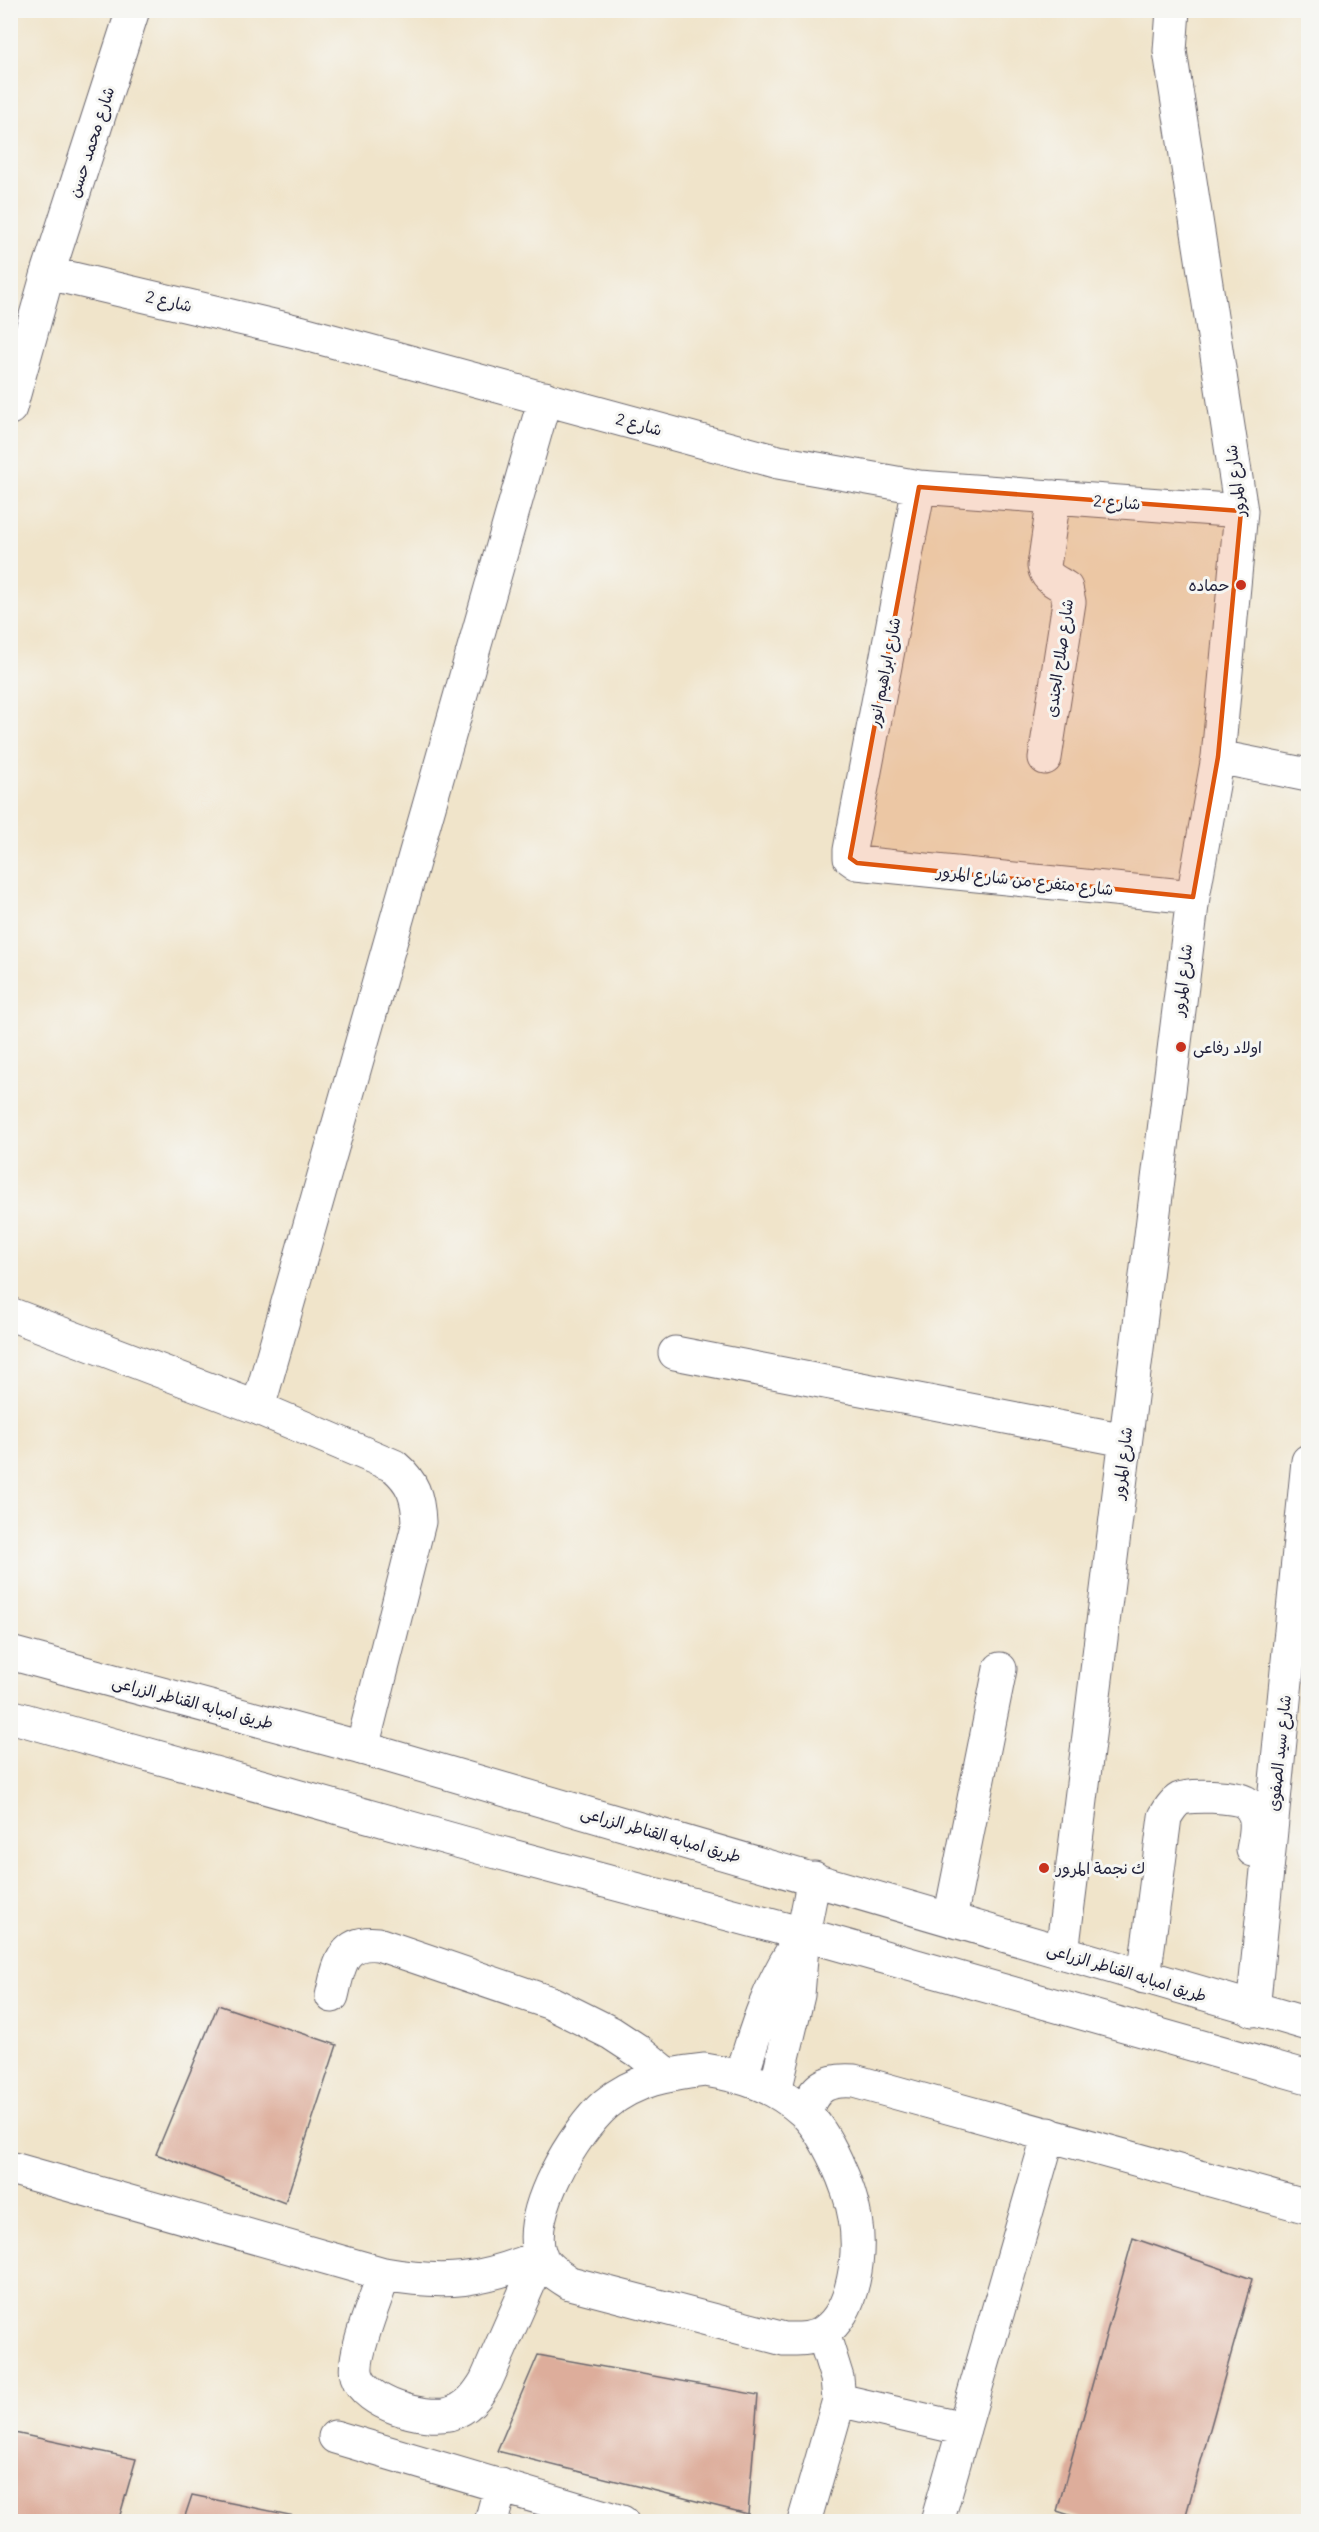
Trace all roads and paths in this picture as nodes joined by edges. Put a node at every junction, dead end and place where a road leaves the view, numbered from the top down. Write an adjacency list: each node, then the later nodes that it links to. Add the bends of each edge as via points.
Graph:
1 (133, 10): 3 (street, شارع محمد حسن)
2 (1173, 10): 8 (street, شارع المرور, via 1170,51)
3 (48, 273): 4 (street, شارع 2, via 299,332); 5 (street, شارع محمد حسن)
4 (545, 398): 6 (street, شارع 2, via 778,462); 16 (street)
5 (10, 408)
6 (919, 487): 7 (street, شارع 2); 12 (street, شارع ابراهيم انور, via 850,850)
7 (1054, 498): 8 (street, شارع 2); 10 (street, شارع صلاح الجندى, via 1044,566 1048,577 1066,588 1069,602)
8 (1241, 511): 9 (street, شارع المرور)
9 (1218, 757): 11 (street); 13 (street, شارع المرور)
10 (1045, 758)
11 (1308, 775)
12 (854, 861): 13 (street, شارع متفرع من شارع المرور)
13 (1193, 897): 17 (street, شارع المرور)
14 (10, 1314): 16 (street)
15 (675, 1353): 17 (street)
16 (258, 1408): 22 (street, via 394,1466 407,1477 418,1499 420,1522)
17 (1125, 1440): 26 (street, شارع المرور)
18 (1308, 1461): 29 (street, شارع سيد الصفوى)
19 (10, 1653): 22 (street, طريق امبابه القناطر الزراعى)
20 (1000, 1669): 24 (street)
21 (10, 1716): 25 (street)
22 (362, 1748): 23 (street, طريق امبابه القناطر الزراعى)
23 (814, 1878): 24 (street, طريق امبابه القناطر الزراعى); 25 (street)
24 (950, 1919): 26 (street, طريق امبابه القناطر الزراعى)
25 (803, 1934): 32 (street, via 764,2003); 33 (street); 34 (street, via 798,1995)
26 (1062, 1953): 27 (street, طريق امبابه القناطر الزراعى)
27 (1144, 1977): 29 (street, طريق امبابه القناطر الزراعى); 29 (street, via 1165,1817 1178,1800 1187,1797 1234,1798 1253,1810 1257,1821)
28 (333, 1996): 31 (street, via 345,1955 365,1942 378,1944 551,2003 640,2052)
29 (1243, 2006): 30 (street, طريق امبابه القناطر الزراعى)
30 (1308, 2024)
31 (667, 2074): 32 (street, via 705,2070); 39 (street, via 635,2086 606,2105 579,2137 556,2173 541,2212 536,2234)
32 (742, 2076): 34 (street)
33 (1308, 2077)
34 (775, 2091): 35 (street)
35 (805, 2113): 36 (street, via 811,2097 823,2086 838,2080 854,2080); 41 (street, via 827,2142 855,2218 857,2261 847,2305)
36 (1049, 2134): 38 (street); 43 (street)
37 (10, 2168): 40 (street)
38 (1308, 2206)
39 (541, 2256): 40 (street, via 504,2272 464,2280 424,2281); 40 (street, via 477,2396 450,2414 434,2416 377,2400 363,2388 356,2375 356,2358); 41 (street, via 553,2272 570,2283 784,2339 804,2339)
40 (384, 2274)
41 (823, 2333): 42 (street, via 837,2378)
42 (839, 2400): 43 (street); 48 (street)
43 (964, 2429): 49 (street)
44 (335, 2437): 45 (street)
45 (501, 2486): 46 (street); 47 (street)
46 (491, 2522)
47 (622, 2522)
48 (804, 2522)
49 (938, 2522)

